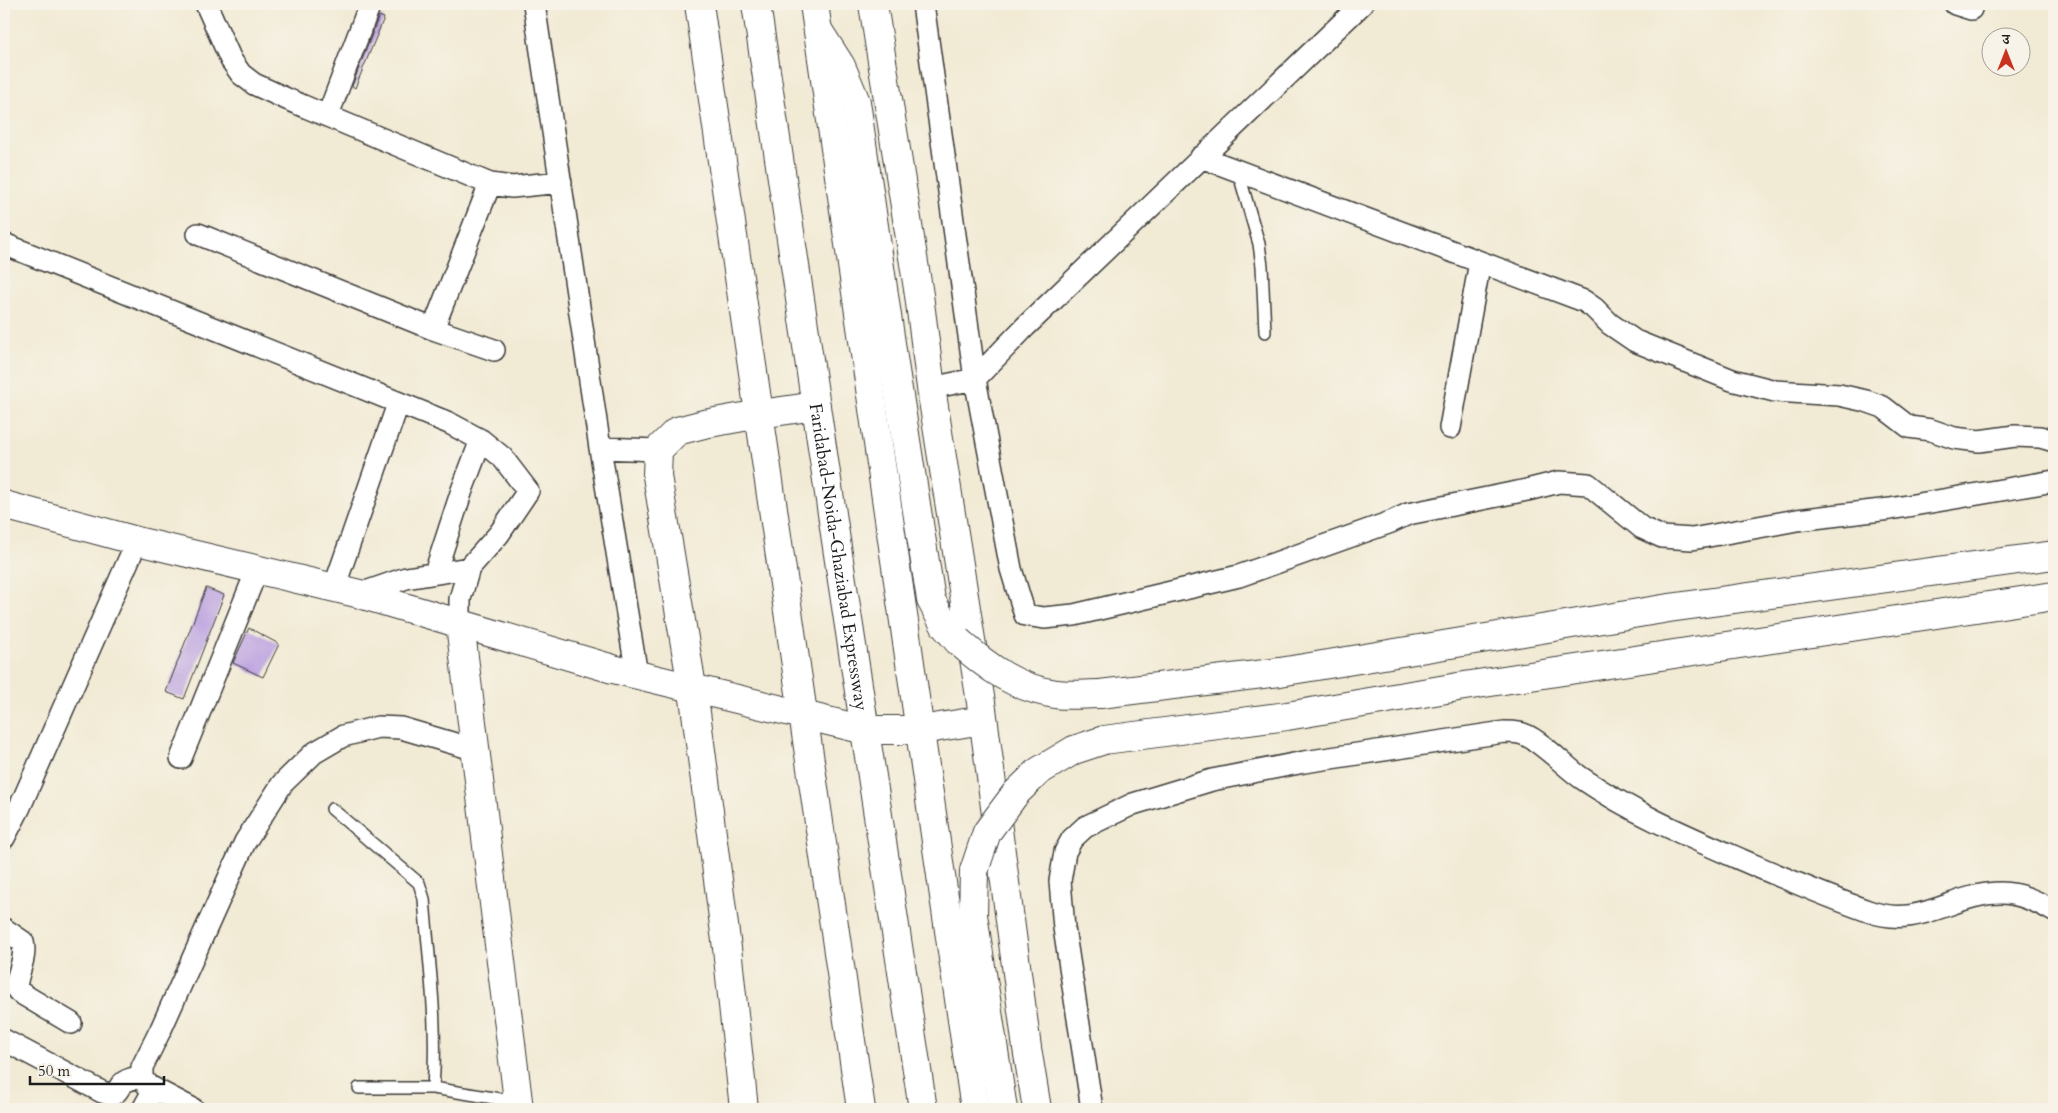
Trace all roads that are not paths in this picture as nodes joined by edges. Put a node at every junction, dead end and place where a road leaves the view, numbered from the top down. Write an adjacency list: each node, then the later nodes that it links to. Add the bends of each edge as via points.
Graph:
1 (206, 4): 11 (street, via 231,60 241,74 254,84)
2 (370, 4): 11 (street)
3 (534, 4): 14 (street)
4 (699, 4): 26 (street)
5 (756, 4): 25 (street, Faridabad-Noida-Ghaziabad Expressway)
6 (814, 4): 10 (street)
7 (873, 4): 23 (street, via 919,296)
8 (923, 4): 22 (street)
9 (1362, 4): 12 (street)
10 (818, 30): 42 (street, via 841,66 856,102 931,600 945,626); 48 (street)
11 (328, 115): 15 (street)
12 (1201, 157): 13 (street); 22 (street)
13 (1238, 171): 18 (street); 20 (lane, via 1259,244)
14 (561, 182): 15 (street, via 512,187); 30 (street)
15 (490, 184): 19 (street)
16 (198, 234): 19 (street)
17 (4, 244): 24 (street)
18 (1480, 262): 27 (street); 29 (street, via 1584,301 1635,341 1732,380 1775,391 1838,395 1866,401 1883,407 1909,427 1954,438 1979,440 2015,436)
19 (433, 329): 21 (street)
20 (1265, 332)
21 (494, 350)
22 (975, 379): 23 (street); 32 (street, via 1011,569 1025,615 1044,618 1074,615 1239,576 1408,514 1559,482 1588,484 1642,528 1662,537 1692,539)
23 (930, 388): 42 (street)
24 (398, 404): 28 (street, via 449,423); 39 (street)
25 (816, 406): 26 (street); 47 (street, Faridabad-Noida-Ghaziabad Expressway)
26 (760, 414): 31 (street, via 677,431); 45 (street)
27 (1450, 428)
28 (481, 440): 36 (street, via 502,457 528,490 499,534); 38 (street)
29 (2054, 441)
30 (600, 448): 31 (street); 43 (street)
31 (658, 450): 44 (street, via 657,476)
32 (2054, 481)
33 (4, 505): 34 (street)
34 (137, 541): 37 (street); 51 (street)
35 (2054, 555): 42 (street, bridge, via 1669,608 1280,672 1100,694 1057,694 1021,685 999,674)
36 (468, 568): 38 (street); 41 (street, via 460,599)
37 (257, 570): 39 (street); 50 (street)
38 (434, 572): 39 (street)
39 (347, 591): 41 (street)
40 (2054, 596): 68 (street, bridge, via 1287,716 1104,740 1074,750 1040,771 1016,793 987,832 974,871 973,915)
41 (460, 624): 43 (street); 49 (street)
42 (966, 647): 46 (street)
43 (637, 675): 44 (street)
44 (692, 688): 45 (street); 64 (street, via 728,948)
45 (803, 715): 47 (street); 65 (street)
46 (983, 720): 48 (street); 69 (street)
47 (865, 730): 48 (street); 66 (street, Faridabad-Noida-Ghaziabad Expressway)
48 (921, 730): 67 (street)
49 (476, 750): 58 (street, via 401,728 378,727 343,736 314,752 282,784 245,842 142,1068); 61 (street)
50 (181, 758)
51 (11, 806): 53 (street)
52 (332, 809): 60 (lane, via 419,883 424,899 433,1000)
53 (4, 838)
54 (2054, 911): 70 (street, via 2018,895 2000,893 1971,898 1922,915 1890,917 1870,912 1668,828 1611,798 1575,774 1535,740 1521,733 1504,732 1314,760 1212,780 1133,804 1085,826 1065,852 1060,881 1064,928)
55 (4, 929): 56 (street, via 23,942 25,950 16,988)
56 (71, 1023)
57 (4, 1040): 58 (street, via 112,1095 122,1084)
58 (148, 1083): 62 (street); 63 (street)
59 (358, 1088): 60 (lane)
60 (433, 1088): 61 (lane)
61 (519, 1106)
62 (143, 1109)
63 (193, 1109)
64 (744, 1109)
65 (861, 1109)
66 (923, 1109)
67 (975, 1109)
68 (1003, 1109)
69 (1037, 1109)
70 (1092, 1109)

